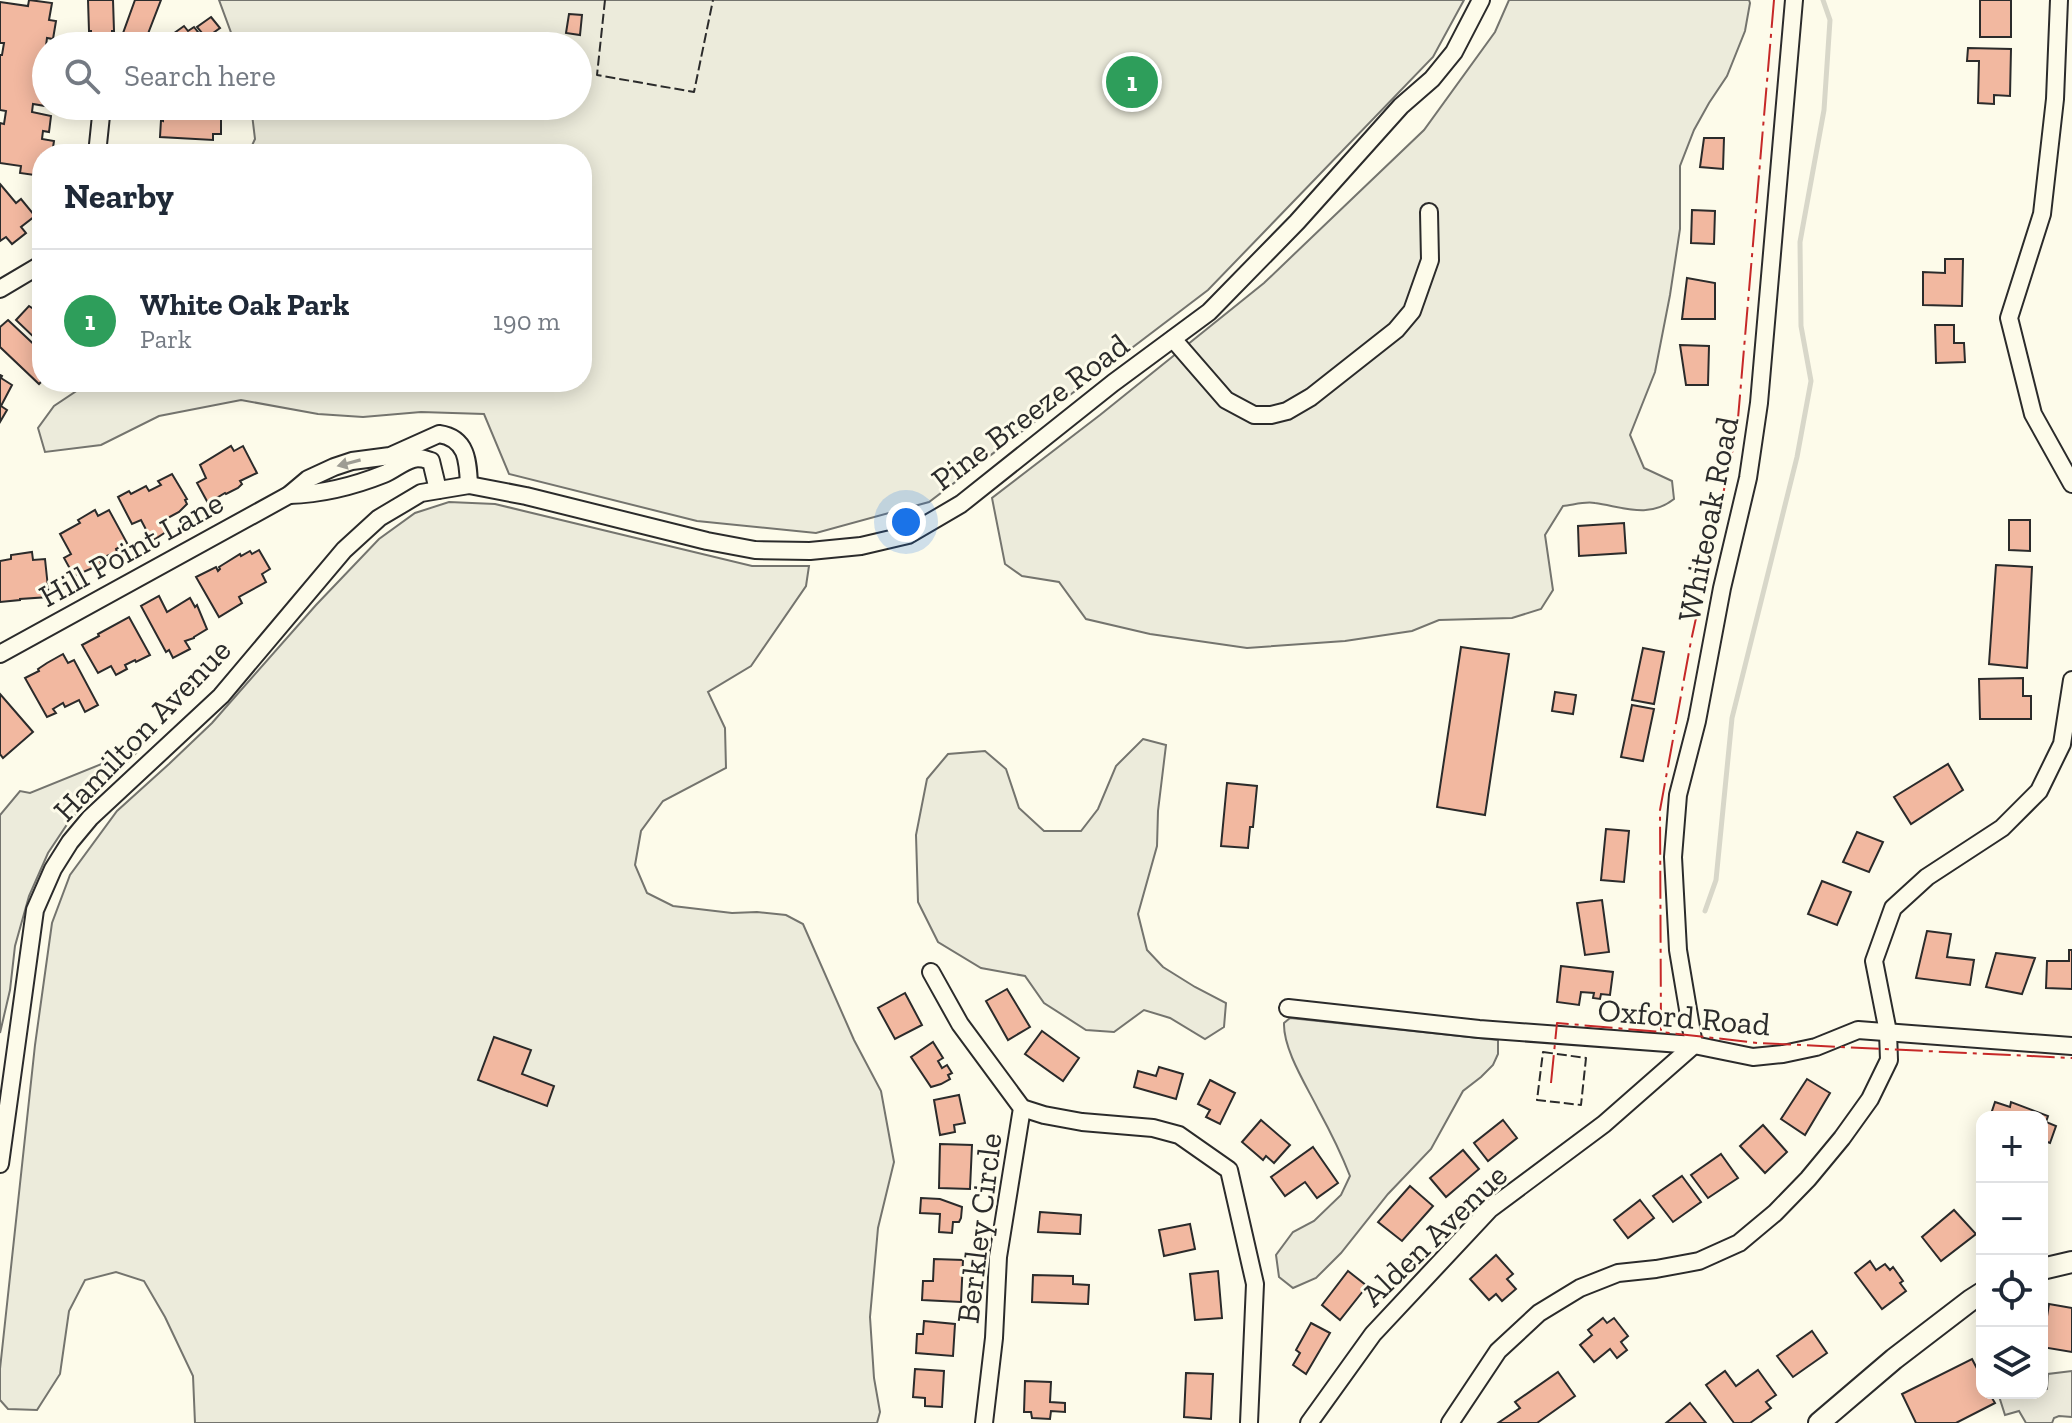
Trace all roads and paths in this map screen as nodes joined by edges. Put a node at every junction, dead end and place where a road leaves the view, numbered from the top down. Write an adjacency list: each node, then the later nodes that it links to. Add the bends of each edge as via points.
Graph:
1 (1481, 0): 9 (street, Pine Breeze Road, via 1454,52 1432,79 1209,312)
2 (1794, 0): 23 (street, Whiteoak Road, via 1759,403 1748,478 1678,795 1673,857 1677,935)
3 (2059, 0): 11 (street, via 2042,214 2009,318 2033,414)
4 (101, 120): 5 (street)
5 (98, 144)
6 (1429, 212): 9 (street, via 1430,260 1412,311 1396,330 1287,411 1254,415 1226,400)
7 (32, 270): 8 (street)
8 (0, 289)
9 (1173, 339): 14 (street, Pine Breeze Road, via 961,504 908,535 861,546 755,550)
10 (387, 465): 12 (street, Hill Point Lane, one-way to 12, via 352,461); 14 (street, Hill Point Lane, via 439,434 460,445 468,459); 15 (street, Hill Point Lane, via 431,461); 16 (street, Hill Point Lane, via 357,484)
11 (2068, 468): 13 (street)
12 (319, 474): 16 (street); 17 (street, Hill Point Lane)
13 (2072, 484)
14 (469, 485): 15 (street, Hamilton Avenue)
15 (438, 490): 26 (street, Hamilton Avenue, via 421,493 379,518 344,550 221,696 70,842 35,910)
16 (324, 492): 17 (street, Hill Point Lane)
17 (289, 495): 18 (street, Hill Point Lane)
18 (0, 654)
19 (2072, 680): 22 (street, via 2062,744 2039,791 2002,828 1927,877 1893,908 1874,961)
20 (931, 972): 25 (street, Berkley Circle, via 960,1024)
21 (1288, 1008): 23 (street, Oxford Road)
22 (1888, 1032): 23 (street, Oxford Road, via 1858,1030 1816,1047 1753,1057); 24 (street, Oxford Road); 34 (street, via 1889,1060 1870,1099 1775,1213 1739,1243 1699,1261 1618,1273 1539,1313 1498,1351)
23 (1694, 1045): 33 (street, Alden Avenue, via 1604,1124 1490,1209 1373,1334)
24 (2072, 1046)
25 (1022, 1108): 31 (street, Berkley Circle, via 998,1257); 32 (street, via 1179,1135 1229,1170 1255,1284)
26 (0, 1164)
27 (2072, 1262): 28 (street)
28 (2048, 1268)
29 (1976, 1297): 30 (street)
30 (1821, 1422)
31 (984, 1423)
32 (1249, 1423)
33 (1309, 1423)
34 (1450, 1423)

